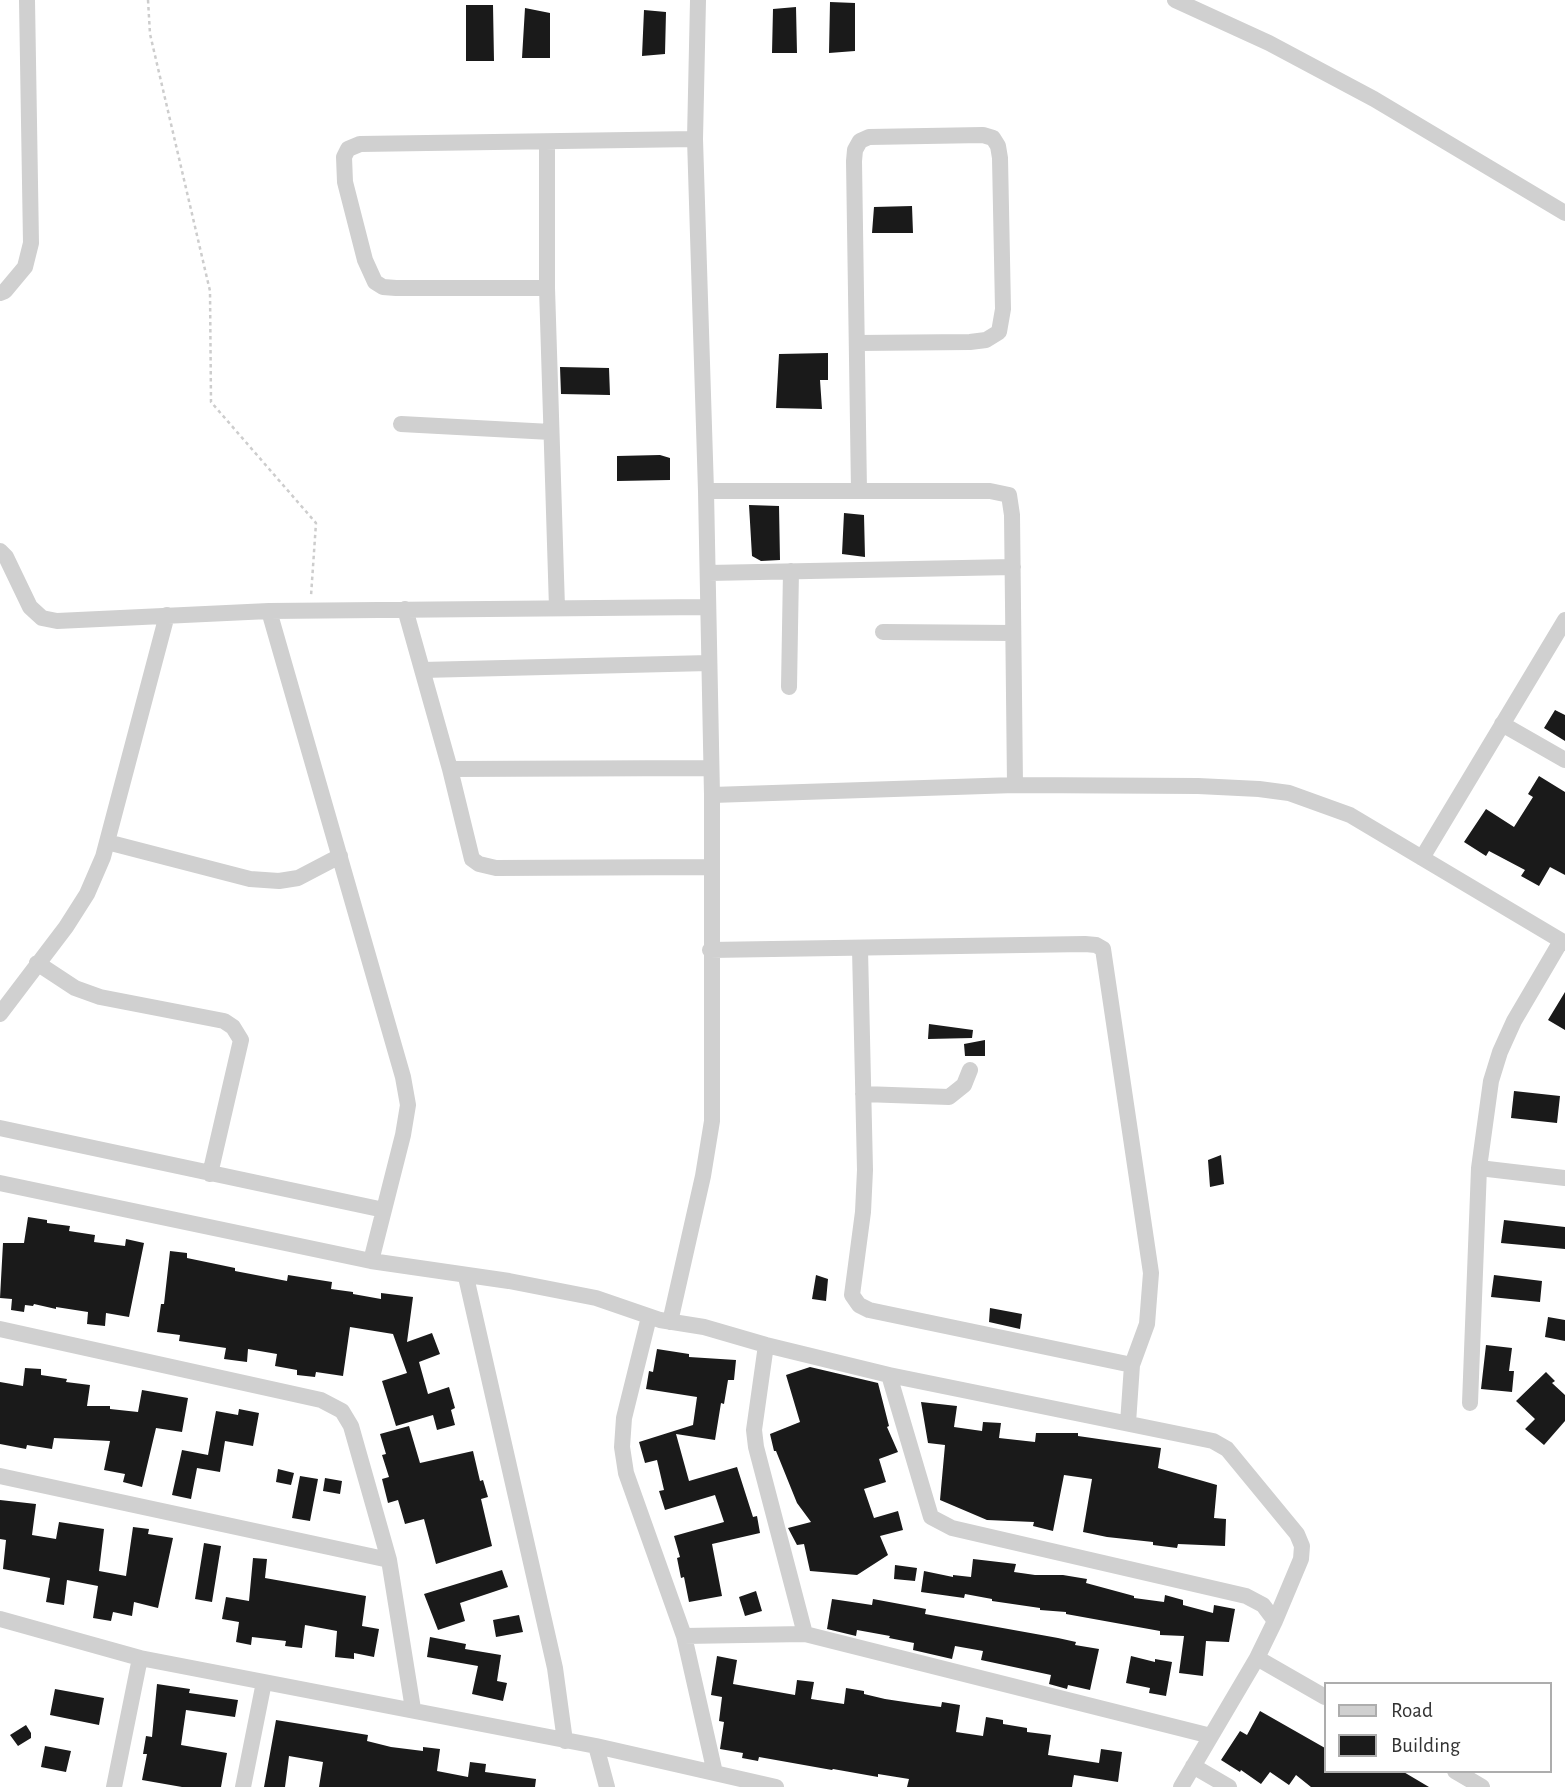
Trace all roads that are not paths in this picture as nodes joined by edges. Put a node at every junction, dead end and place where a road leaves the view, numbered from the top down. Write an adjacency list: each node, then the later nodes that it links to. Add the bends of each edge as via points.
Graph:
1 (27, 0): 8 (street, via 31,243 25,267)
2 (698, 0): 4 (street)
3 (1175, 0): 6 (street, via 1374,99)
4 (695, 139): 5 (street); 12 (street)
5 (547, 142): 7 (street); 7 (street, via 360,144 348,149 343,170 365,260 375,282 383,287)
6 (1565, 213)
7 (547, 288): 11 (street)
8 (0, 293)
9 (857, 343): 9 (street, via 854,161 860,141 869,137 993,138 1000,159 1003,309 999,332 970,342); 13 (street)
10 (401, 424): 11 (street)
11 (551, 432): 19 (street)
12 (706, 491): 13 (street); 17 (street)
13 (859, 491): 15 (street, via 1009,495)
14 (0, 551): 22 (street, via 30,607 42,618 84,622)
15 (1013, 567): 16 (street); 25 (street)
16 (791, 571): 17 (street); 28 (street)
17 (708, 573): 18 (street)
18 (708, 607): 19 (street); 26 (street)
19 (557, 608): 20 (street)
20 (405, 609): 21 (street); 27 (street)
21 (269, 611): 22 (street); 36 (street)
22 (167, 615): 35 (street)
23 (1565, 620): 29 (street)
24 (883, 632): 25 (street)
25 (1013, 633): 33 (street)
26 (709, 663): 27 (street); 31 (street)
27 (422, 670): 32 (street)
28 (789, 687)
29 (1502, 724): 30 (street); 37 (street)
30 (1565, 760)
31 (711, 768): 32 (street); 34 (street)
32 (450, 769): 38 (street, via 472,859 479,864 496,868)
33 (1015, 785): 34 (street); 37 (street, via 1198,786 1289,793 1350,815)
34 (712, 795): 38 (street)
35 (107, 842): 36 (street, via 250,879 279,881 298,878); 42 (street, via 87,894)
36 (340, 856): 51 (street, via 408,1105)
37 (1422, 858): 39 (street)
38 (711, 867): 41 (street)
39 (1563, 942): 47 (street, via 1500,1052 1491,1081)
40 (860, 949): 41 (street); 45 (street); 58 (street, via 1085,944 1103,949 1151,1273 1147,1324)
41 (710, 950): 55 (street, via 712,1121)
42 (37, 963): 43 (street); 48 (street, via 75,988 100,997 224,1021 233,1027 241,1040)
43 (0, 1014)
44 (970, 1070): 45 (street, via 964,1085 949,1097)
45 (863, 1094): 58 (street, via 863,1212 852,1295 859,1305)
46 (0, 1128): 48 (street)
47 (1479, 1168): 49 (street); 60 (street)
48 (210, 1174): 51 (street)
49 (1565, 1178)
50 (0, 1183): 52 (street)
51 (384, 1210): 52 (street)
52 (371, 1261): 53 (street)
53 (466, 1277): 54 (street, via 596,1298); 74 (street, via 555,1668)
54 (649, 1317): 55 (street); 67 (street, via 624,1418 622,1447 626,1473)
55 (670, 1322): 57 (street)
56 (0, 1329): 63 (street, via 332,1404 351,1426)
57 (766, 1345): 59 (street); 66 (street, via 754,1430 756,1447)
58 (1132, 1365): 61 (street)
59 (889, 1375): 61 (street); 65 (street, via 931,1517 939,1523 1246,1596 1263,1605)
60 (1470, 1403)
61 (1128, 1423): 65 (street, via 1213,1441 1227,1449 1297,1534 1301,1559)
62 (0, 1476): 63 (street)
63 (389, 1560): 72 (street)
64 (0, 1619): 68 (street)
65 (1275, 1621): 69 (street)
66 (806, 1634): 67 (street); 73 (street)
67 (684, 1636): 77 (street)
68 (140, 1658): 70 (street); 80 (street)
69 (1257, 1658): 71 (street); 73 (street)
70 (264, 1682): 72 (street); 81 (street)
71 (1324, 1696)
72 (413, 1709): 74 (street)
73 (1211, 1736): 76 (street)
74 (565, 1741): 75 (street)
75 (596, 1746): 77 (street); 82 (street)
76 (1193, 1766): 84 (street); 85 (street)
77 (715, 1773): 79 (street)
78 (1458, 1773): 86 (street)
79 (754, 1785): 83 (street)
80 (114, 1787)
81 (243, 1787)
82 (607, 1787)
83 (776, 1787)
84 (1181, 1787)
85 (1228, 1787)
86 (1482, 1787)

